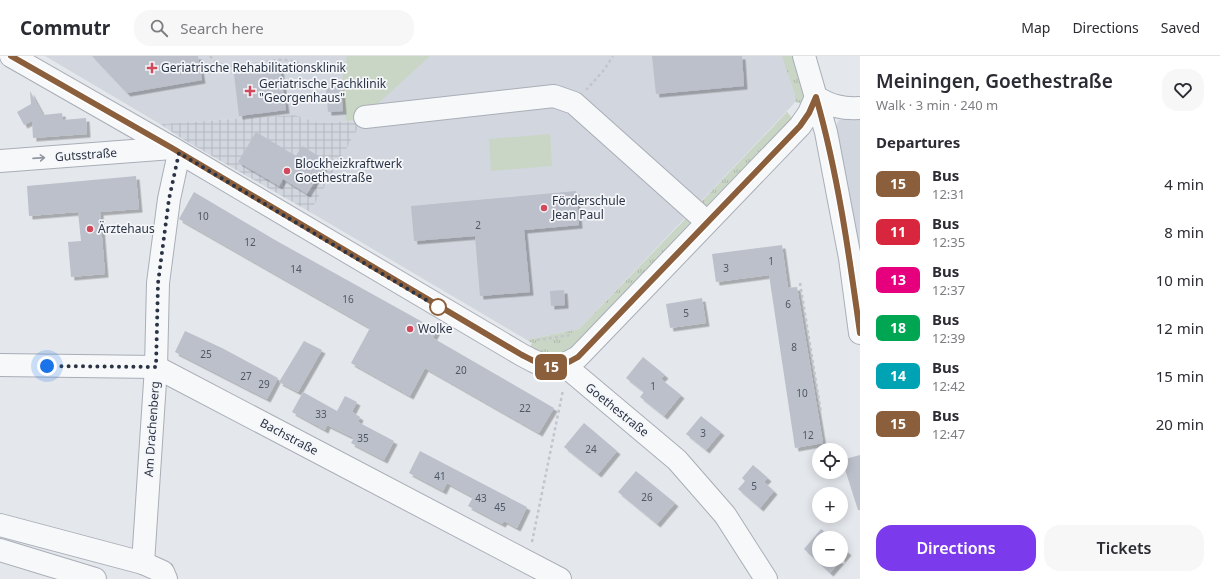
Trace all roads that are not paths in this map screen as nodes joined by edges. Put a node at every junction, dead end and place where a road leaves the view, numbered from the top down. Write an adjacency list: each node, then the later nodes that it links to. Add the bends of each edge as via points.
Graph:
1 (11, 56): 6 (street)
2 (804, 56): 3 (street)
3 (816, 97): 4 (street, via 839,108); 8 (street, via 800,126); 9 (street, via 826,132 843,221)
4 (860, 108)
5 (365, 117): 8 (street, via 554,96 574,103)
6 (175, 151): 7 (street, Gutsstraße, one-way to 6); 11 (street, via 540,365); 12 (street, Am Drachenberg, via 158,283)
7 (0, 161)
8 (707, 222): 11 (street, via 578,357)
9 (860, 333)
10 (0, 365): 12 (street, Bachstraße)
11 (564, 365): 19 (street, Goethestraße, via 677,460 725,515)
12 (156, 367): 15 (street, Am Drachenberg); 18 (street, Bachstraße)
13 (0, 525): 15 (street)
14 (0, 550): 16 (street)
15 (143, 563): 17 (street, via 163,572)
16 (95, 579)
17 (166, 579)
18 (560, 579)
19 (766, 579)

